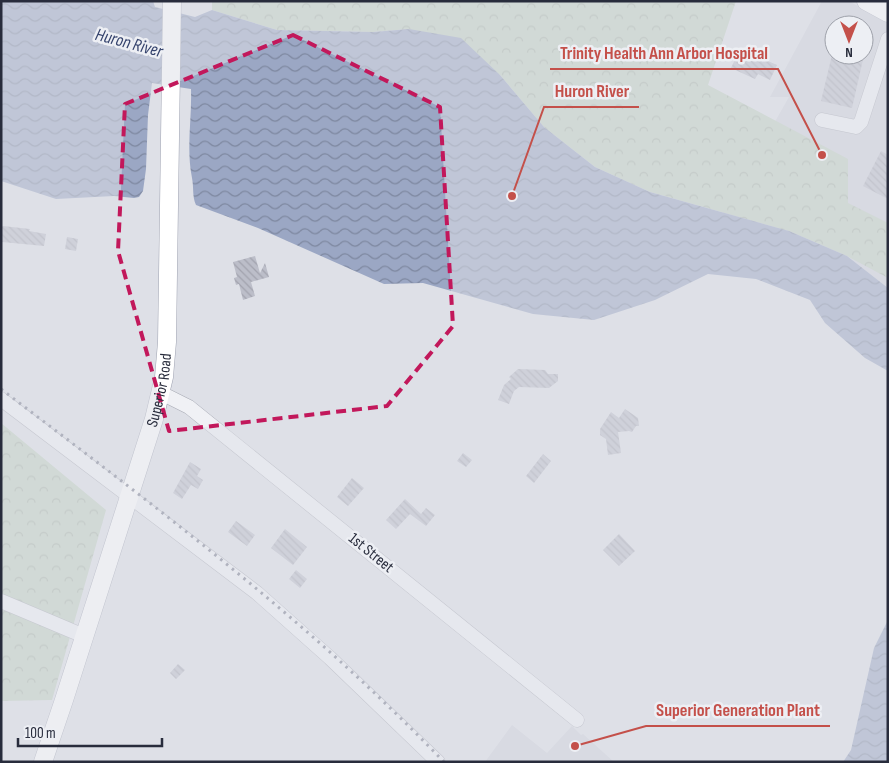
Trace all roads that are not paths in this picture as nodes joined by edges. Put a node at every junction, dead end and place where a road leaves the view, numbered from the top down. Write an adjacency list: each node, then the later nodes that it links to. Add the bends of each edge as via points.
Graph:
1 (866, 1): 3 (main road)
2 (172, 2): 6 (main road, Superior Road, via 167,342)
3 (888, 14)
4 (888, 39): 5 (street, via 861,122 856,127)
5 (822, 120)
6 (161, 393): 8 (main road, Superior Road); 11 (street, 1st Street, via 189,407)
7 (1, 399): 8 (street)
8 (128, 496): 10 (main road, Superior Road); 13 (street, via 257,594 330,658)
9 (1, 601): 10 (street)
10 (84, 636): 12 (main road, Superior Road)
11 (577, 720)
12 (43, 762)
13 (438, 762)

